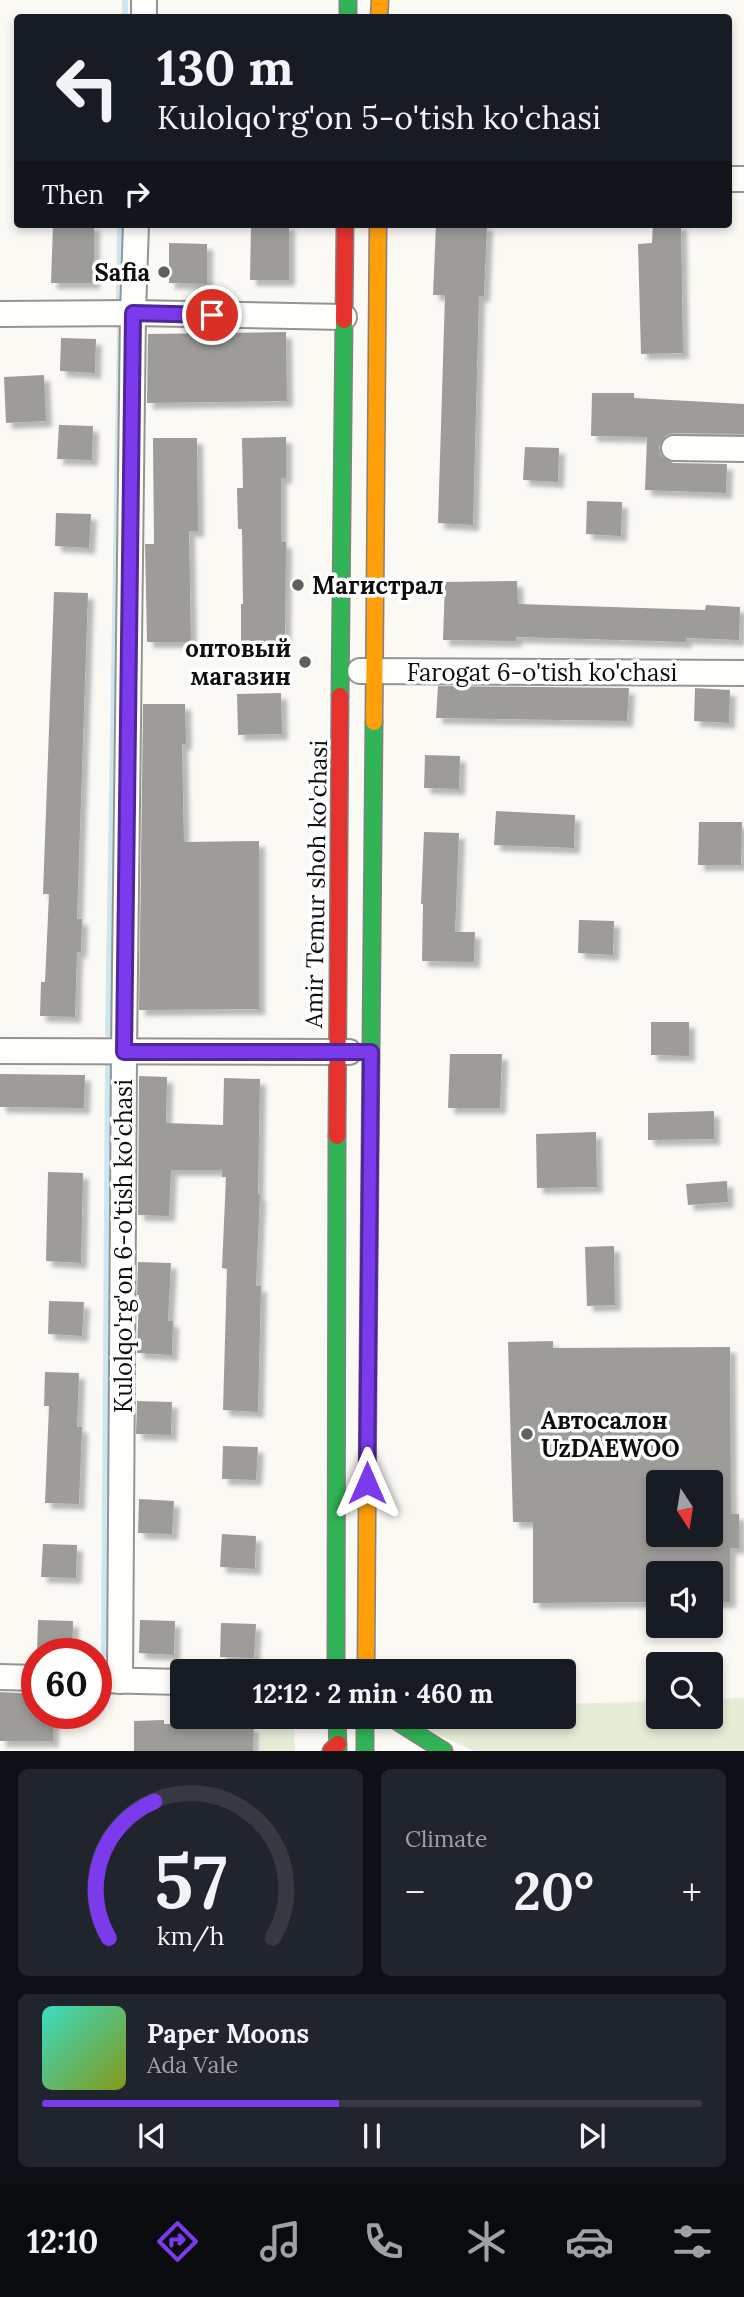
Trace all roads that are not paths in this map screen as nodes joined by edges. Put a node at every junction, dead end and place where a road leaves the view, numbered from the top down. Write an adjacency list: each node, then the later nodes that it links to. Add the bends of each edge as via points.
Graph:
1 (136, 228): 4 (street, Kulolqo'rg'on 6-o'tish ko'chasi)
2 (345, 228): 6 (main road, Amir Temur shoh ko'chasi)
3 (378, 228): 9 (main road)
4 (133, 313): 5 (street); 6 (street); 13 (street, Kulolqo'rg'on 6-o'tish ko'chasi)
5 (0, 314)
6 (344, 317): 10 (main road, Amir Temur shoh ko'chasi)
7 (674, 448): 8 (street)
8 (744, 449)
9 (374, 670): 10 (street, Farogat 6-o'tish ko'chasi); 11 (street, Farogat 6-o'tish ko'chasi); 15 (main road)
10 (341, 671): 14 (main road, Amir Temur shoh ko'chasi)
11 (744, 673)
12 (0, 1051): 13 (street)
13 (124, 1052): 14 (street); 16 (street, Kulolqo'rg'on 6-o'tish ko'chasi)
14 (337, 1052): 15 (street); 17 (main road, Amir Temur shoh ko'chasi)
15 (371, 1052): 18 (main road)
16 (109, 1638)
17 (337, 1659)
18 (366, 1659)
19 (0, 1677): 20 (street)
20 (21, 1678)
21 (112, 1681): 22 (street)
22 (170, 1682)
23 (337, 1729): 26 (main road)
24 (365, 1729): 27 (main road)
25 (409, 1729): 28 (main road)
26 (336, 1749)
27 (365, 1751)
28 (444, 1751)

